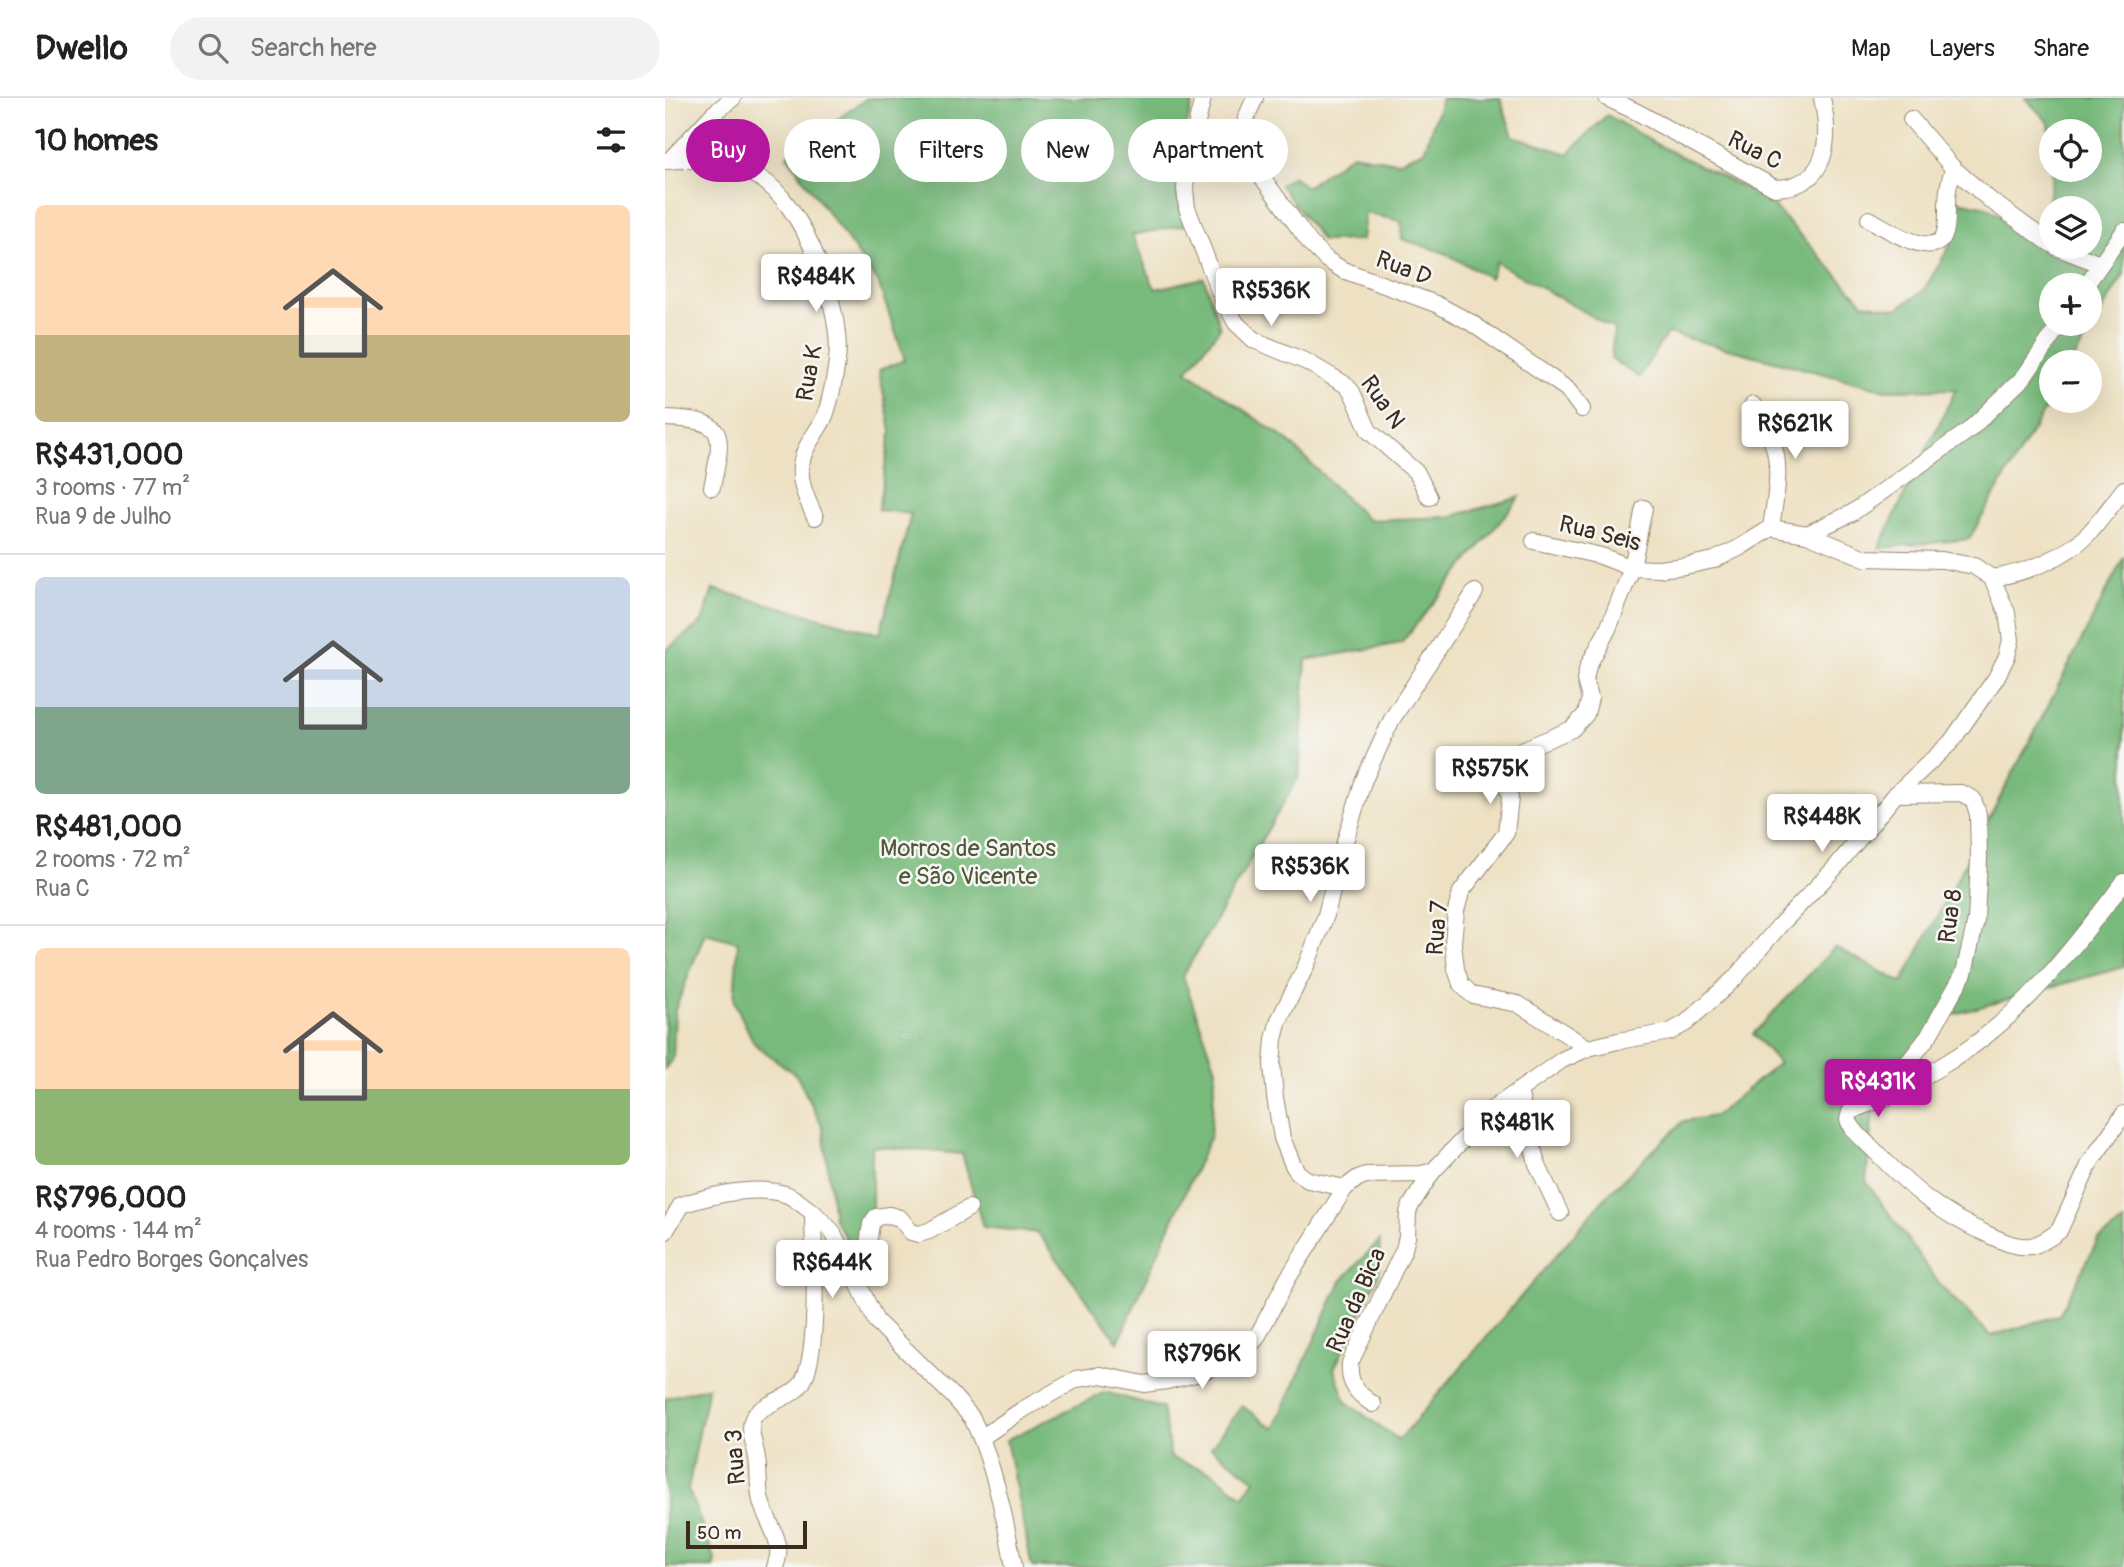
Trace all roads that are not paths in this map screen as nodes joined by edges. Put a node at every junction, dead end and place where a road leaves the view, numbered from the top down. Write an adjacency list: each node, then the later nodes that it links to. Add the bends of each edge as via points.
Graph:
1 (733, 98): 7 (street)
2 (1203, 98): 21 (street, Rua N, via 1185,189 1219,292 1236,323 1254,340 1307,362 1346,385 1369,431 1417,473)
3 (1255, 98): 17 (street, Rua D, via 1246,118 1248,158 1327,260 1471,322 1567,389)
4 (1607, 98): 5 (street, Rua C, via 1775,188 1788,188 1820,165 1827,144)
5 (1822, 98)
6 (1911, 119): 8 (street)
7 (667, 161): 23 (street, Rua K, via 725,164 759,177 787,202 810,244 832,302 838,335 825,417 803,455 804,494)
8 (1953, 169): 9 (street, via 1946,231 1938,244 1920,244); 11 (street)
9 (1868, 219)
10 (2124, 231): 13 (street)
11 (2039, 235)
12 (2087, 259): 13 (street)
13 (2100, 264): 14 (street)
14 (2094, 273)
15 (2052, 336): 25 (street, via 2024,377 1968,431 1851,513)
16 (1753, 405): 24 (street, via 1777,456)
17 (1582, 409)
18 (665, 418): 19 (street, via 695,419 717,434 720,452)
19 (712, 487)
20 (2124, 489): 28 (street, via 2088,534 2063,553)
21 (1429, 497)
22 (1644, 508): 27 (street, Rua 7)
23 (815, 517)
24 (1771, 528): 25 (street); 27 (street, Rua Seis, via 1714,560 1658,569)
25 (1807, 534): 28 (street, via 1865,558 1942,560 1975,566)
26 (1534, 541): 27 (street, Rua Seis)
27 (1632, 568): 32 (street, Rua 7, via 1588,666 1586,714 1572,729 1509,760 1506,833 1461,892 1453,943 1456,969 1465,990 1481,998 1518,1004)
28 (1991, 578): 30 (street, Rua da Bica, via 2007,612 2011,640 2007,656 1951,742)
29 (1475, 592): 37 (street, via 1392,719 1363,782 1326,915 1274,1039 1275,1097 1282,1138 1293,1165 1308,1180)
30 (1896, 794): 32 (street, Rua da Bica, via 1734,979 1686,1023 1669,1032); 34 (street, Rua 8, via 1969,795 1978,814 1979,859 1976,920 1964,973)
31 (2124, 882): 34 (street, via 2048,978 1994,1029)
32 (1588, 1048): 33 (street, Rua da Bica, via 1562,1060)
33 (1519, 1091): 36 (street, Rua da Bica, via 1491,1110); 41 (street, via 1537,1164)
34 (1887, 1097): 35 (street, via 1850,1112 1850,1124 1864,1140 1932,1204 2008,1244 2030,1246 2059,1231 2091,1161)
35 (2124, 1114)
36 (1433, 1171): 37 (street, via 1366,1175); 44 (street, Rua da Bica, via 1408,1212 1404,1249 1350,1363 1353,1385)
37 (1345, 1188): 45 (street, via 1256,1339 1237,1356 1200,1373 1167,1381 1144,1384 1101,1375 1077,1379)
38 (673, 1207): 40 (street, via 720,1194 765,1191 788,1195); 42 (street)
39 (969, 1208): 43 (street, via 919,1234 899,1218 876,1217)
40 (813, 1212): 43 (street, via 832,1231); 46 (street, Rua 3, via 814,1318 806,1375 794,1393 762,1410 751,1422 761,1500 778,1540)
41 (1560, 1213)
42 (665, 1232)
43 (857, 1281): 45 (street, via 876,1321 953,1396 972,1418)
44 (1373, 1404)
45 (981, 1438): 47 (street, via 1000,1498)
46 (775, 1567)
47 (1014, 1567)

